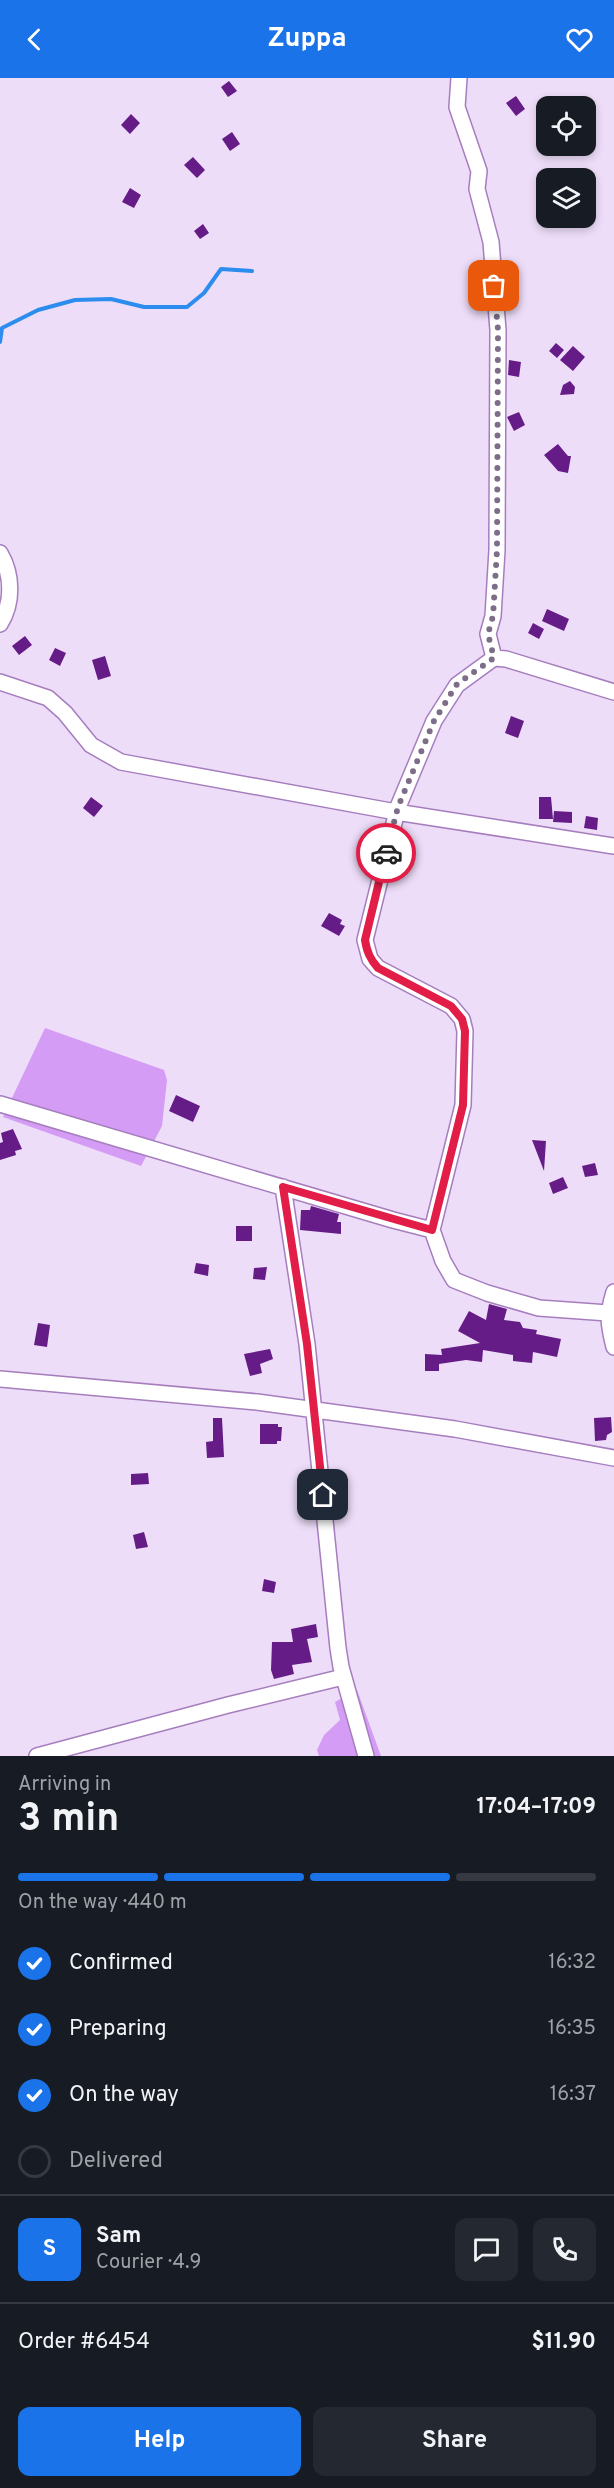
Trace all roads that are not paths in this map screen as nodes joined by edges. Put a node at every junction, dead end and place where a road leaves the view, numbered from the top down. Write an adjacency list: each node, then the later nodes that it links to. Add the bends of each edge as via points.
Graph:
1 (459, 78): 4 (street, via 457,107 479,171 477,189 490,242 498,330 497,550 493,616 488,634)
2 (0, 553): 3 (street, via 10,590 8,610)
3 (0, 624)
4 (494, 658): 6 (street); 7 (street, via 457,684 434,721)
5 (0, 682): 7 (street, via 48,698 91,745 121,762)
6 (614, 692)
7 (396, 812): 8 (street); 11 (street, via 365,940 367,951 378,968 451,1006 462,1019 465,1031 463,1105)
8 (614, 846)
9 (0, 1104): 10 (street)
10 (283, 1187): 11 (street); 16 (street)
11 (432, 1230): 13 (street, via 454,1280 539,1308)
12 (614, 1292): 13 (street)
13 (608, 1313): 14 (street)
14 (614, 1347)
15 (0, 1379): 16 (street, via 257,1402)
16 (314, 1411): 17 (street, via 455,1430); 18 (street)
17 (614, 1458)
18 (344, 1677): 19 (street); 20 (street)
19 (37, 1756)
20 (366, 1756)

